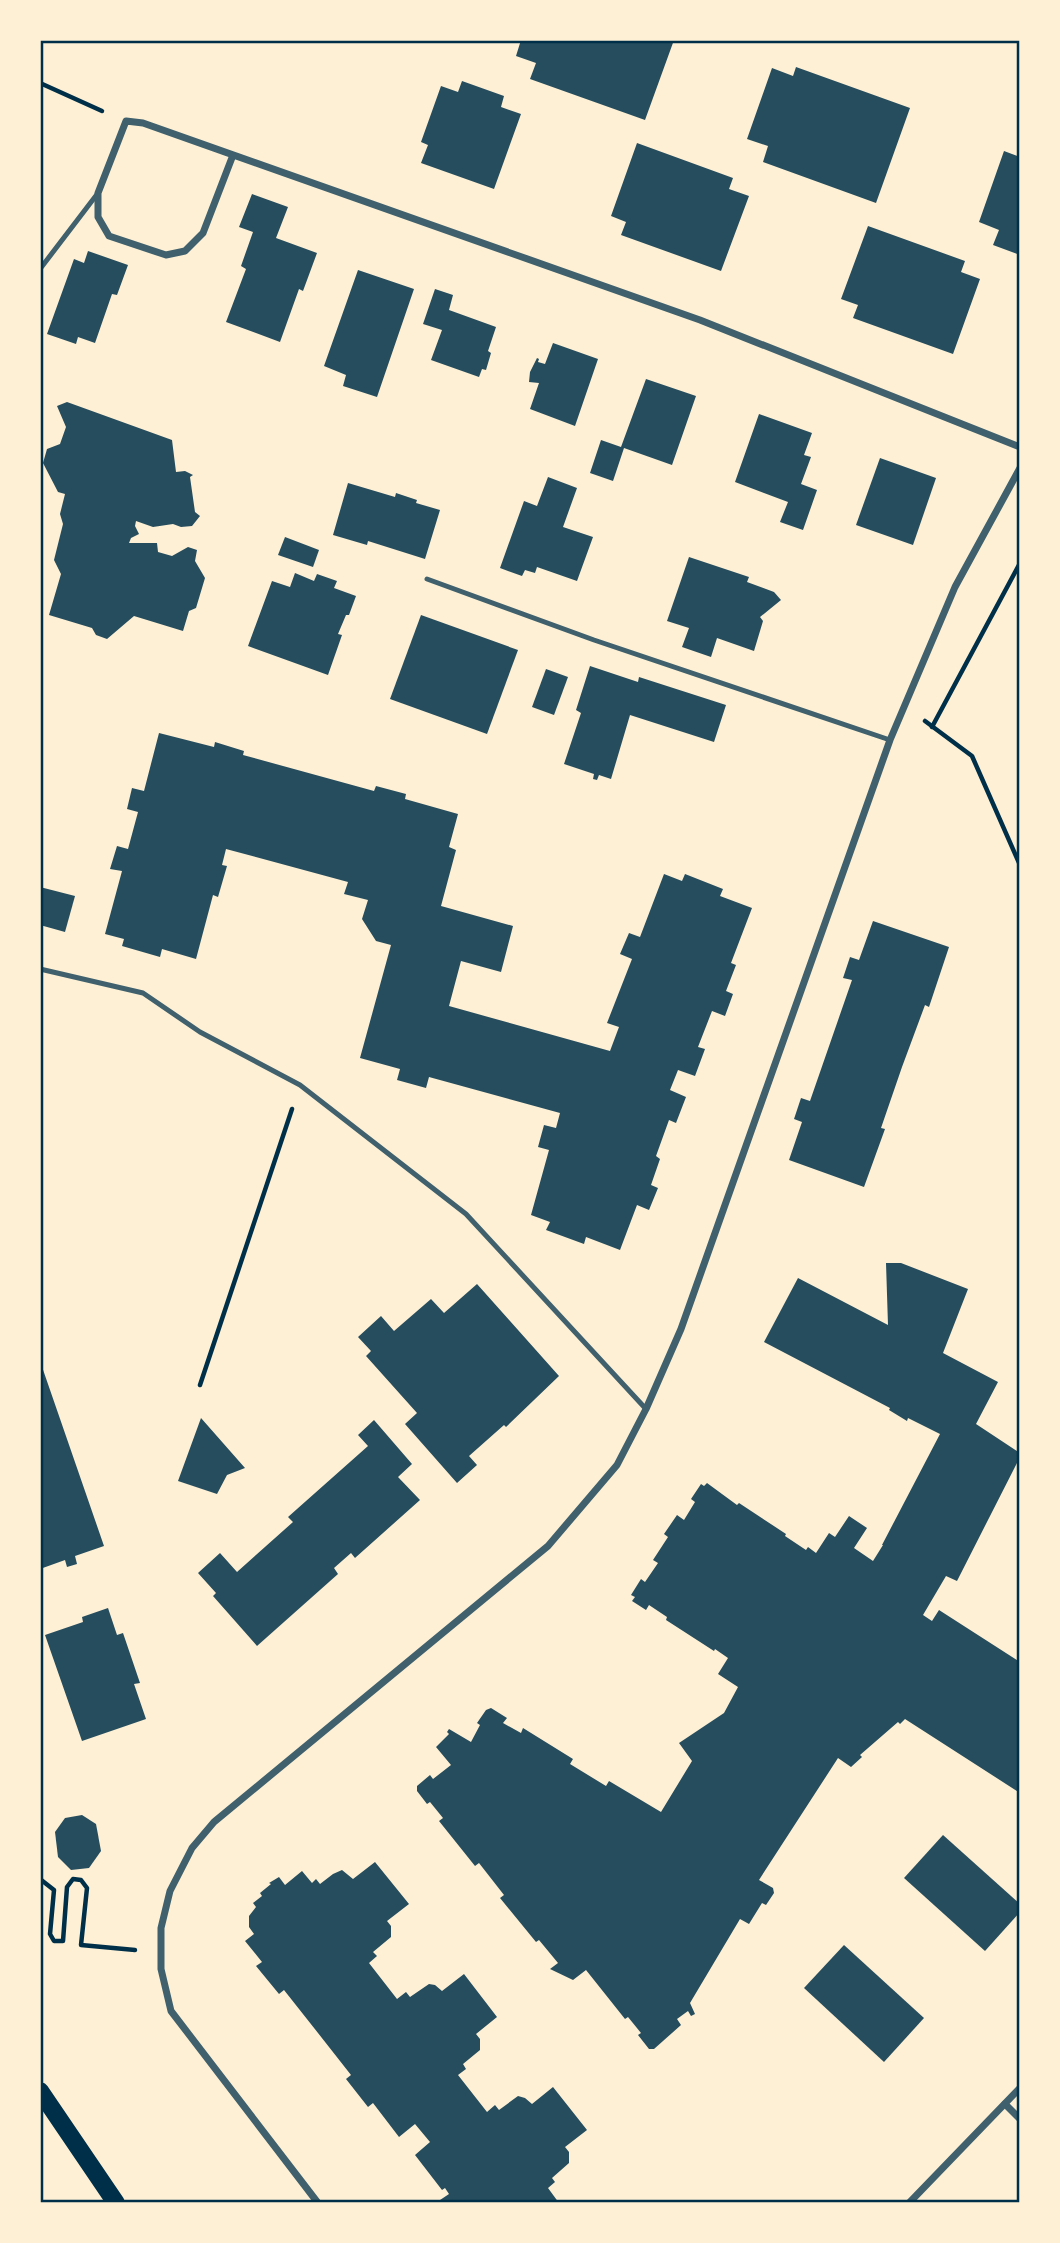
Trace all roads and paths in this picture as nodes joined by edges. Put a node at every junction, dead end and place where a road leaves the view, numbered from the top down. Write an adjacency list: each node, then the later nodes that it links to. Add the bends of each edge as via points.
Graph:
1 (40, 83): 2 (path)
2 (126, 121): 3 (street); 4 (street)
3 (233, 155): 4 (street, via 203,233 185,251 166,255 110,236 98,217); 6 (street, via 700,320)
4 (98, 193): 5 (lane)
5 (40, 269)
6 (1020, 447)
7 (1020, 468): 10 (street, via 955,587)
8 (1020, 563): 11 (path, via 932,727 972,756)
9 (427, 579): 10 (lane)
10 (890, 740): 15 (street, via 681,1329)
11 (1020, 865)
12 (40, 969): 13 (lane, via 143,993 200,1032)
13 (300, 1085): 14 (path); 15 (lane, via 466,1214)
14 (200, 1385)
15 (646, 1409): 17 (street, via 617,1465 548,1546 214,1822 192,1848 170,1891)
16 (40, 1879): 17 (path, via 54,1890 50,1934 54,1941 63,1941 67,1887 73,1879 87,1888 81,1945)
17 (159, 1952): 23 (street, via 171,2011)
18 (1020, 2088): 20 (street)
19 (40, 2091): 22 (main road)
20 (1005, 2104): 21 (street); 24 (street)
21 (1020, 2119)
22 (116, 2203)
23 (318, 2203)
24 (909, 2203)

